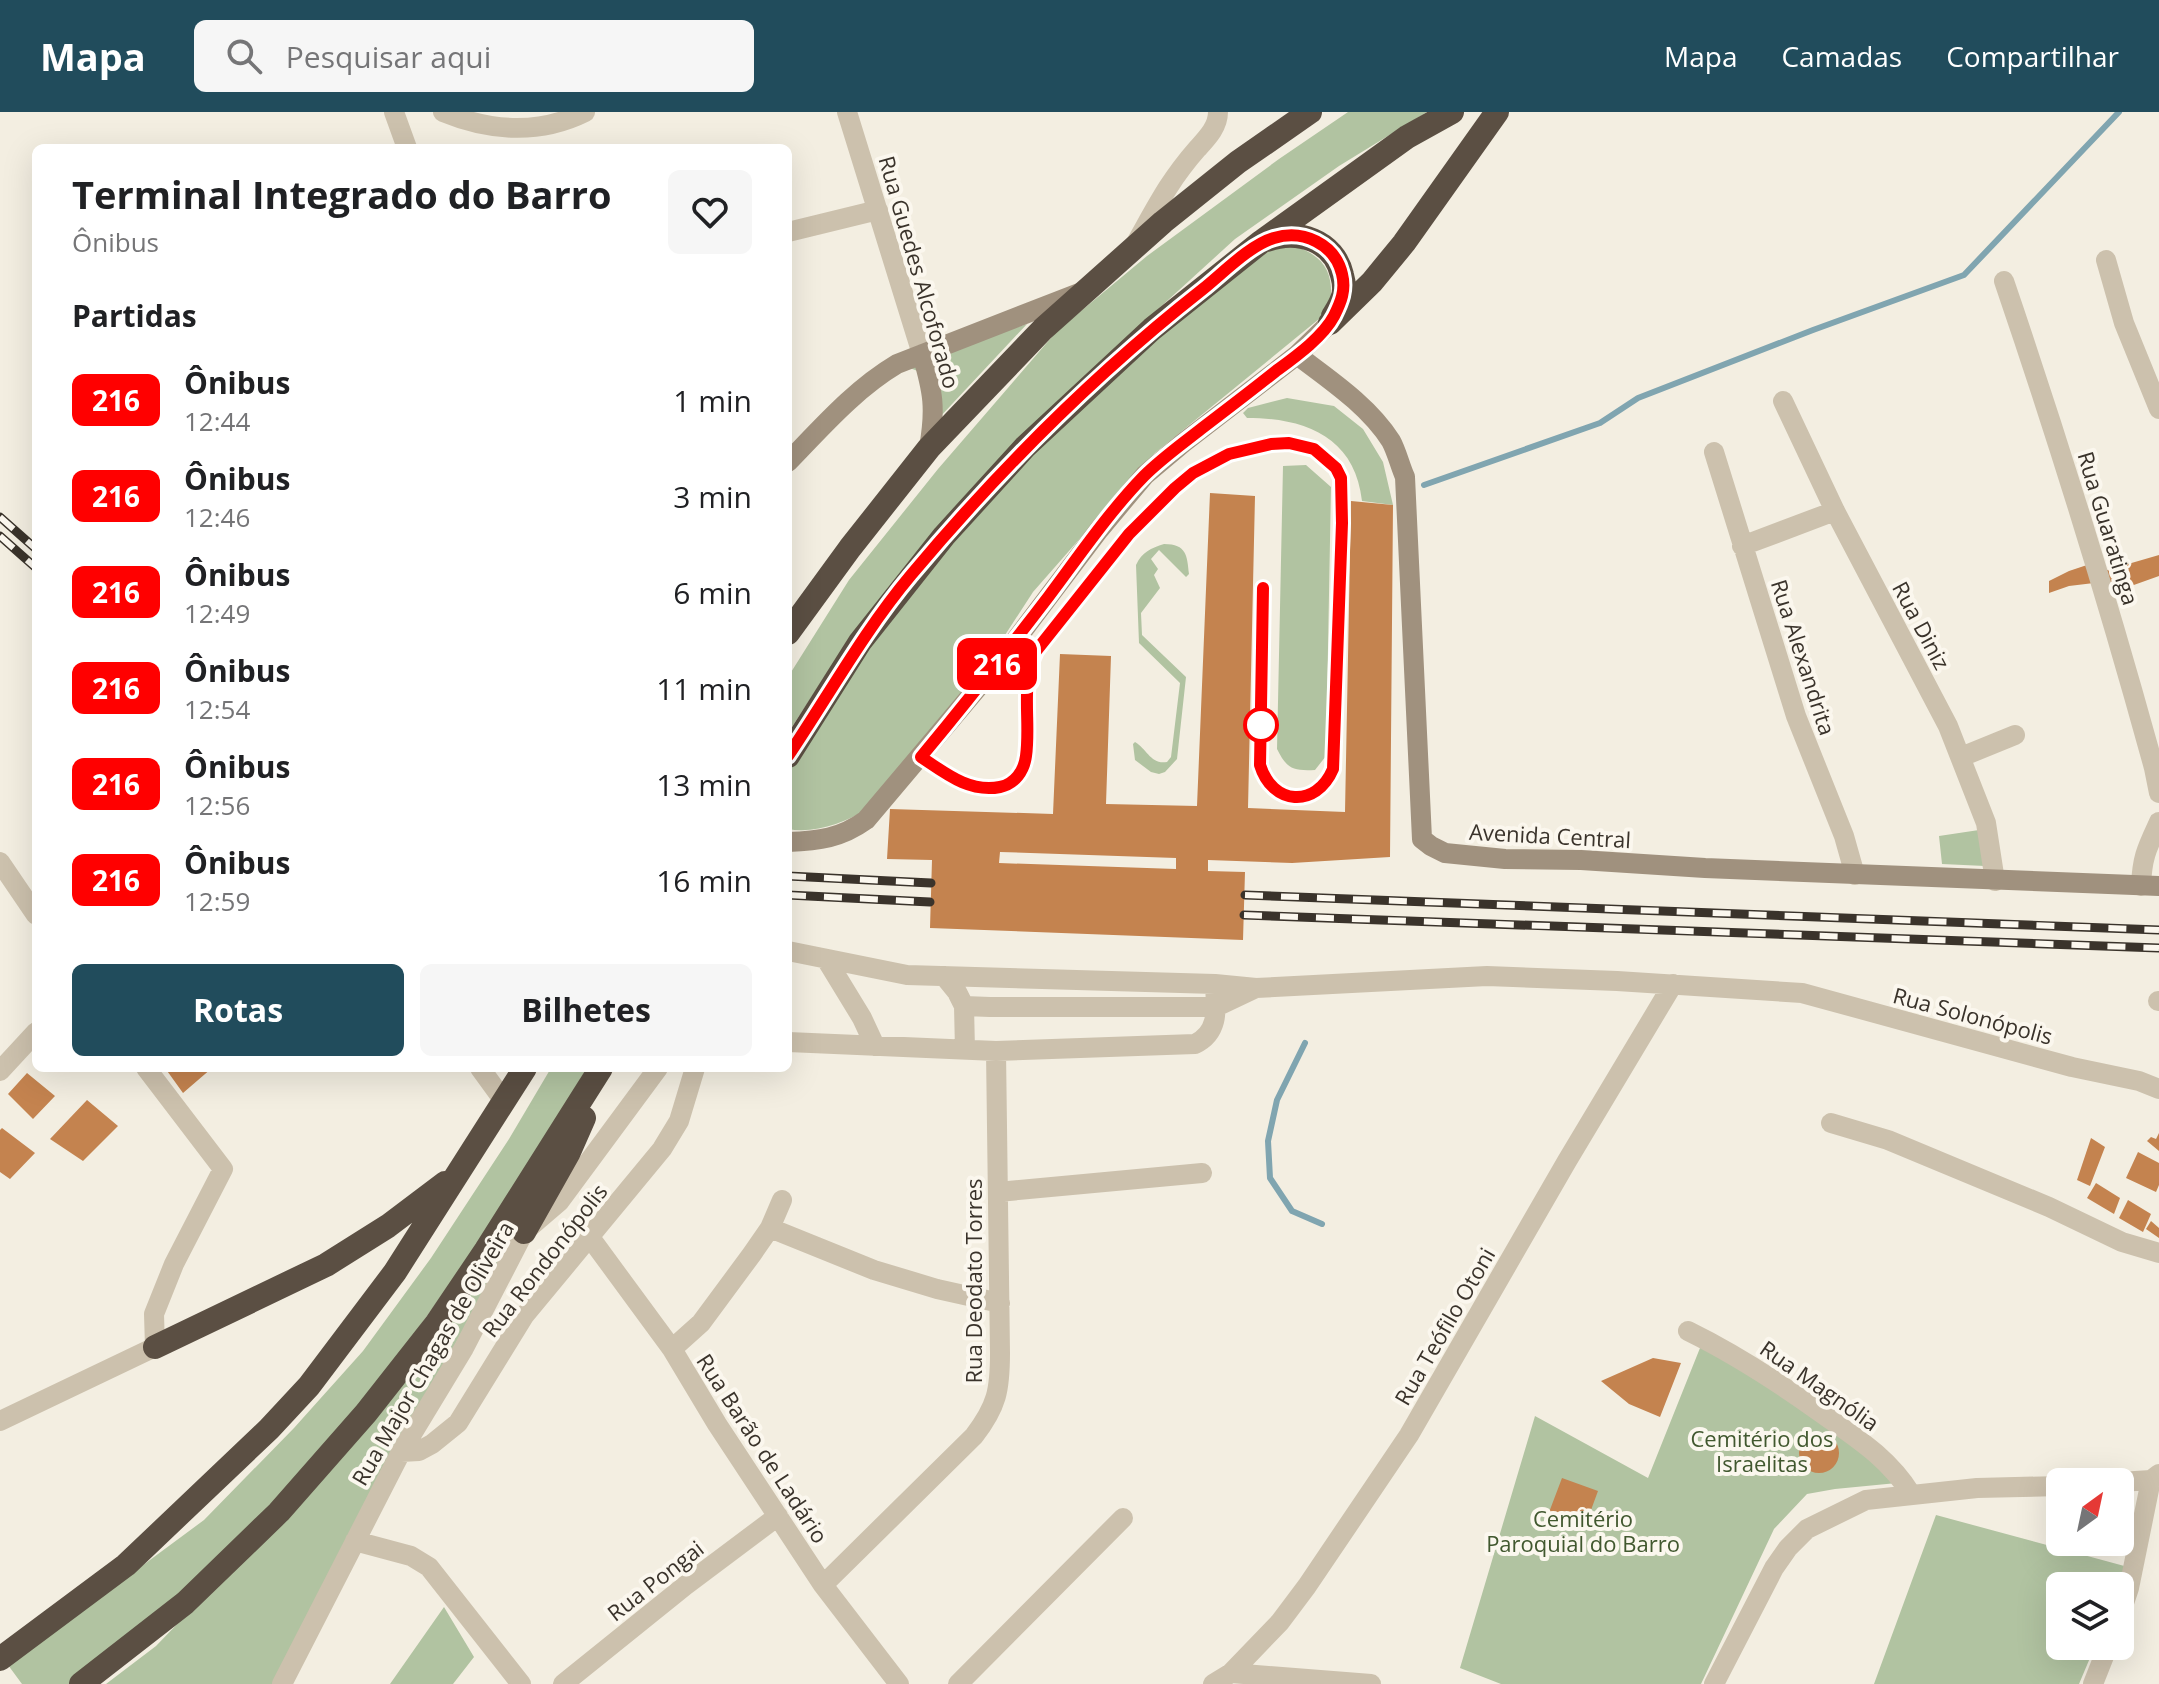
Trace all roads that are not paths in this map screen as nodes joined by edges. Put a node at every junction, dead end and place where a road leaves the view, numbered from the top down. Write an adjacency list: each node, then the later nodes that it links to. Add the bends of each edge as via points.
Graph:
1 (394, 112): 10 (street)
2 (443, 112): 9 (street, via 498,127)
3 (585, 112): 9 (street, via 556,124)
4 (847, 112): 11 (street, Rua Guedes Alcoforado)
5 (1218, 112): 14 (street, via 1214,129 1171,179)
6 (1310, 112): 14 (highway)
7 (1452, 112): 13 (highway, via 1407,137)
8 (1497, 112): 18 (highway, via 1404,243)
9 (523, 120)
10 (406, 144)
11 (878, 210): 12 (street); 19 (street, Rua Guedes Alcoforado)
12 (792, 231)
13 (1261, 242): 18 (highway, via 1294,234 1326,247 1344,284 1343,299); 30 (highway, via 1152,329 1015,458 944,536 860,642)
14 (1134, 246): 17 (highway)
15 (2106, 260): 22 (street, via 2124,323)
16 (2004, 281): 32 (street, Rua Guaratinga, via 2099,575)
17 (1086, 290): 19 (street); 23 (highway)
18 (1330, 323): 20 (street)
19 (922, 354): 23 (street, Rua Guedes Alcoforado, via 933,392); 25 (street, via 859,390)
20 (1297, 355): 34 (street, via 1145,475 866,820 844,834); 36 (street, Avenida Central, via 1369,414 1391,442 1405,477 1422,839 1445,853 1505,859)
21 (1783, 401): 26 (street, Rua Diniz)
22 (2159, 409)
23 (929, 448): 28 (highway)
24 (1714, 452): 27 (street, Rua Alexandrita)
25 (792, 458)
26 (1835, 511): 27 (street); 31 (street, Rua Diniz)
27 (1742, 546): 36 (street, Rua Alexandrita, via 1796,716)
28 (792, 628)
29 (2015, 735): 31 (street)
30 (792, 750)
31 (1961, 757): 37 (street, Rua Diniz, via 1986,823)
32 (2159, 793)
33 (2159, 822): 38 (street, via 2142,864)
34 (792, 842)
35 (0, 862): 39 (street)
36 (1855, 875): 37 (street, Avenida Central)
37 (1995, 881): 38 (street, Avenida Central)
38 (2150, 886)
39 (32, 909)
40 (792, 952): 41 (street)
41 (826, 959): 42 (street, via 907,975); 50 (street)
42 (944, 976): 43 (street); 46 (street)
43 (1215, 984): 45 (street); 47 (street)
44 (1673, 984): 45 (street, via 1487,976); 60 (street, Rua Solonópolis, via 1802,993); 88 (street, Rua Teófilo Otoni, via 1409,1435 1307,1586)
45 (1256, 988): 47 (street)
46 (964, 1006): 47 (street); 51 (street)
47 (1216, 1007): 52 (street, via 1211,1031 1195,1044)
48 (32, 1036): 53 (street)
49 (792, 1042): 50 (street)
50 (875, 1046): 51 (street)
51 (965, 1050): 52 (street)
52 (996, 1051): 65 (street, Rua Deodato Torres)
53 (0, 1071)
54 (149, 1072): 73 (street, via 223,1169 154,1314)
55 (483, 1072): 61 (street)
56 (522, 1072): 61 (highway)
57 (655, 1072): 68 (street, Rua Major Chagas de Oliveira, via 559,1202)
58 (694, 1072): 69 (street, Rua Rondonópolis, via 679,1121 662,1149)
59 (596, 1076): 68 (highway, via 579,1131); 89 (highway, via 436,1324 366,1413 279,1512 185,1603)
60 (2159, 1089)
61 (504, 1101): 64 (highway)
62 (1831, 1123): 70 (street, via 1888,1140 2122,1242)
63 (1202, 1173): 65 (street)
64 (456, 1174): 73 (highway, via 326,1265); 86 (highway, via 395,1272 309,1386 269,1429 126,1565)
65 (998, 1192): 71 (street, Rua Deodato Torres)
66 (782, 1200): 67 (street)
67 (770, 1228): 71 (street, via 874,1270); 74 (street, via 701,1323)
68 (524, 1232): 76 (street, Rua Major Chagas de Oliveira, via 464,1348)
69 (589, 1236): 74 (street, Rua Barão de Ladário); 76 (street, Rua Rondonópolis, via 524,1316 458,1423 419,1451)
70 (2159, 1253)
71 (1000, 1303): 85 (street, Rua Deodato Torres, via 1000,1373 987,1419)
72 (1688, 1331): 80 (street, Rua Magnólia, via 1726,1349 1865,1443)
73 (155, 1347): 75 (street)
74 (672, 1349): 81 (street, Rua Barão de Ladário)
75 (0, 1421)
76 (401, 1452): 83 (street, Rua Major Chagas de Oliveira)
77 (2155, 1477): 78 (street); 84 (street)
78 (2134, 1480)
79 (2046, 1486): 80 (street)
80 (1911, 1494): 97 (street, via 1866,1500 1807,1529 1774,1568)
81 (778, 1516): 85 (street, Rua Barão de Ladário); 92 (street, Rua Pongai)
82 (1123, 1518): 94 (street)
83 (355, 1541): 90 (street, Rua Major Chagas de Oliveira); 91 (street, via 411,1556 429,1567)
84 (2133, 1572)
85 (823, 1585): 93 (street, Rua Barão de Ladário)
86 (0, 1659)
87 (2102, 1660): 98 (street)
88 (1231, 1673): 95 (street, Rua Teófilo Otoni); 96 (street)
89 (81, 1684)
90 (282, 1684)
91 (521, 1684)
92 (563, 1684)
93 (899, 1684)
94 (958, 1684)
95 (1213, 1684)
96 (1371, 1684)
97 (1714, 1684)
98 (2093, 1684)

